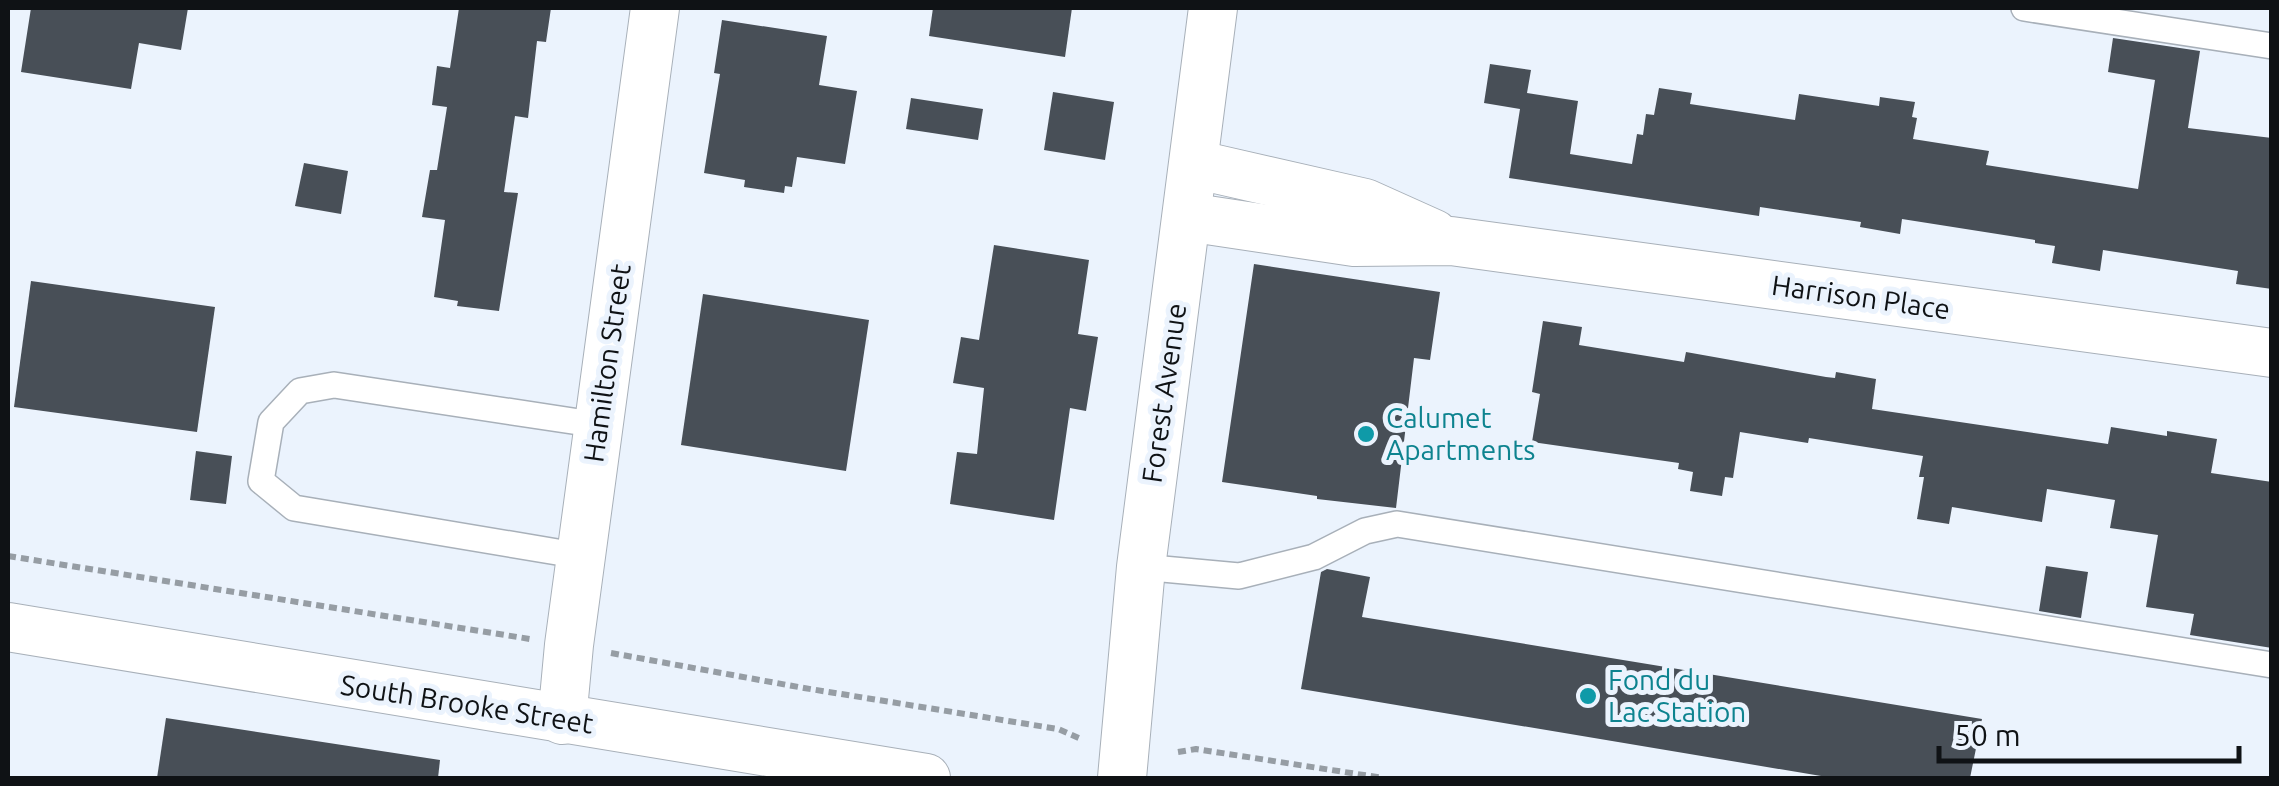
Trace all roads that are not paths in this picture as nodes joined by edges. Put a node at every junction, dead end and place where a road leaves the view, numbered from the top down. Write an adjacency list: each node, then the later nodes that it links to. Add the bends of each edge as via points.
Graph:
1 (655, 8): 9 (street, Hamilton Street)
2 (1213, 8): 5 (street, Forest Avenue)
3 (2024, 8): 4 (lane)
4 (2272, 46)
5 (1194, 164): 6 (street, Forest Avenue); 7 (street, Harrison Place, via 1365,203)
6 (1187, 217): 7 (street, Harrison Place, via 1354,242); 11 (street, Forest Avenue)
7 (1451, 241): 8 (street, Harrison Place)
8 (2272, 353)
9 (599, 425): 10 (street, Hamilton Street); 10 (lane, via 334,385 300,391 271,422 260,481 294,508)
10 (581, 556): 14 (street, Hamilton Street)
11 (1140, 567): 13 (lane, via 1239,576 1314,557 1365,531 1398,524); 16 (street, Forest Avenue)
12 (8, 627): 14 (street, South Brooke Street)
13 (2272, 664)
14 (562, 720): 15 (street, South Brooke Street)
15 (926, 778)
16 (1122, 778)

